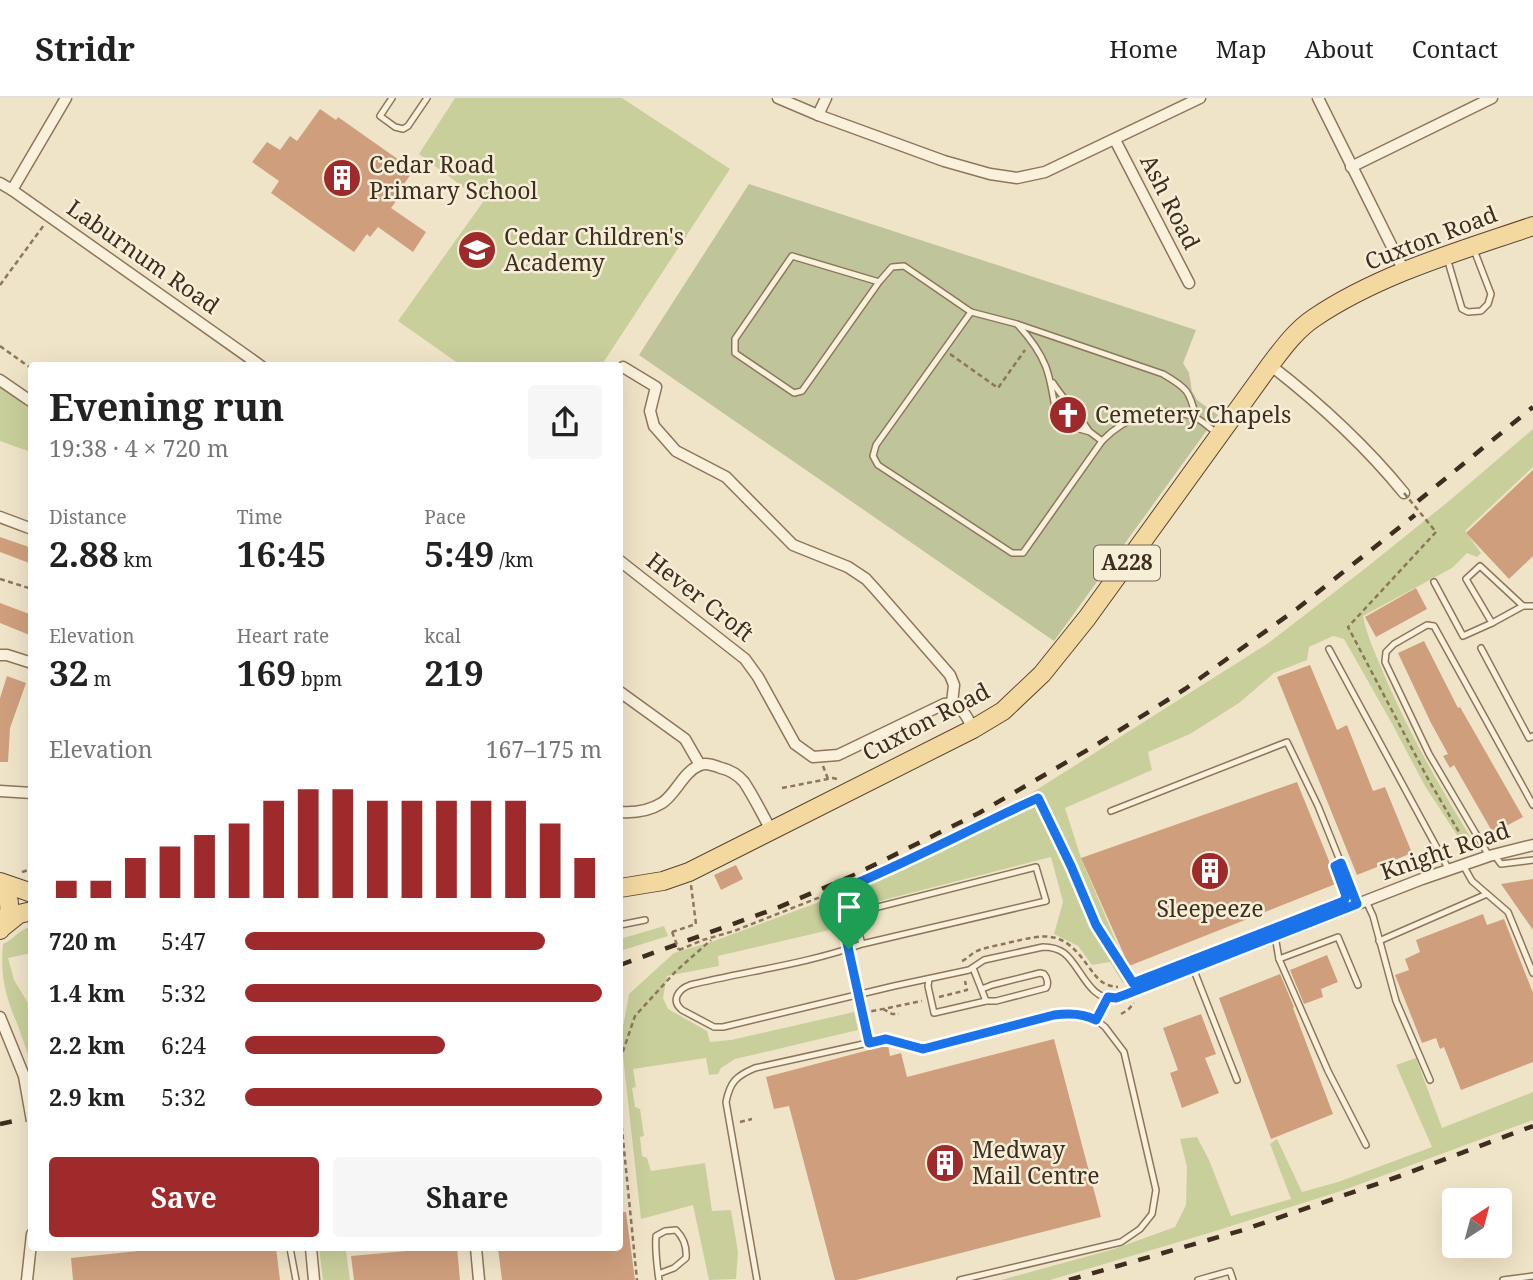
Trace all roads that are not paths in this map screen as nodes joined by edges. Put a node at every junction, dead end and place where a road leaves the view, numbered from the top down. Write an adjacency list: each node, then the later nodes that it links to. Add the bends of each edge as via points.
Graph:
1 (66, 98): 14 (street)
2 (392, 98): 3 (lane, via 380,116 403,129)
3 (427, 98)
4 (778, 98): 10 (street)
5 (826, 98): 10 (street)
6 (1200, 98): 9 (street)
7 (1318, 98): 12 (street)
8 (1492, 98): 12 (street)
9 (1179, 102): 11 (street)
10 (818, 115): 11 (street, via 944,161 1017,178 1045,172)
11 (1115, 139): 20 (street, Ash Road)
12 (1351, 167): 18 (street)
13 (0, 183): 14 (street, Laburnum Road)
14 (12, 190): 23 (street, Laburnum Road)
15 (1533, 226): 16 (main road, Cuxton Road / A228)
16 (1473, 247): 17 (main road, Cuxton Road / A228); 17 (lane, via 1491,294 1480,311 1462,309)
17 (1447, 256): 18 (main road, Cuxton Road / A228)
18 (1404, 271): 24 (main road, Cuxton Road / A228, via 1313,318)
19 (879, 282): 19 (lane, via 802,391 794,393 735,354 734,339 792,256); 21 (lane, via 892,267 904,266)
20 (1189, 283)
21 (971, 312): 22 (lane); 32 (lane, via 876,445 873,456 878,465 1012,554 1023,553)
22 (1017, 324): 27 (lane, via 1043,358); 29 (lane, via 1163,374 1191,397)
23 (255, 362)
24 (1270, 365): 31 (main road, Cuxton Road / A228); 33 (street, via 1359,442)
25 (624, 367): 46 (street, via 656,387 650,411 654,426 676,451 726,477 793,545 848,567 876,590 950,675)
26 (0, 380): 28 (street)
27 (1051, 380): 30 (lane); 30 (lane, via 1056,415)
28 (28, 399)
29 (1196, 418): 31 (lane); 32 (lane, via 1154,412 1133,418)
30 (1090, 432): 32 (lane)
31 (1219, 435): 47 (main road, Cuxton Road / A228, via 1042,674 1003,711)
32 (1102, 441)
33 (1404, 493)
34 (0, 517): 35 (street)
35 (28, 528)
36 (623, 563): 46 (street, Hever Croft, via 745,659 795,744 813,757 838,755)
37 (1434, 582): 40 (lane, via 1463,636)
38 (1523, 606): 39 (lane); 40 (lane); 40 (lane, via 1480,566 1466,579)
39 (1533, 606)
40 (1492, 623)
41 (1480, 648): 48 (lane, via 1530,738)
42 (1329, 649): 60 (lane)
43 (0, 655): 44 (street)
44 (28, 662)
45 (623, 694): 49 (street, via 685,738)
46 (952, 703): 47 (street, via 964,712)
47 (973, 729): 55 (main road, Cuxton Road / A228)
48 (1533, 736)
49 (700, 765): 54 (street, via 660,804); 55 (street, via 736,774)
50 (0, 791): 51 (street)
51 (28, 793)
52 (1533, 805): 57 (lane, via 1434,626 1427,625 1394,644 1386,652 1385,662 1429,754)
53 (1111, 811): 65 (lane, via 1287,742)
54 (623, 812)
55 (771, 830): 62 (main road, Cuxton Road / A228, via 689,872)
56 (1533, 845): 57 (street, Knight Road)
57 (1491, 855): 58 (lane, via 1502,864); 59 (street, Knight Road)
58 (1533, 860)
59 (1463, 864): 60 (street, Knight Road); 64 (lane, via 1472,881)
60 (1449, 870): 65 (street, Knight Road)
61 (0, 883): 63 (main road); 69 (main road, via 10,906)
62 (623, 888)
63 (28, 892)
64 (1487, 894): 71 (lane); 76 (lane, via 1508,912)
65 (1362, 902): 70 (street, Knight Road); 71 (lane)
66 (28, 912): 69 (main road)
67 (645, 920): 68 (lane)
68 (623, 924)
69 (2, 928)
70 (1275, 936): 73 (lane); 75 (street, Knight Road)
71 (1379, 941): 86 (lane, via 1396,1001)
72 (862, 944): 72 (lane, via 1046,901 1036,867 862,911 858,916); 77 (lane, via 690,985 678,992 678,1007 721,1027)
73 (1279, 959): 79 (lane, via 1338,937); 88 (lane)
74 (974, 968): 77 (lane); 80 (lane); 81 (lane, via 984,960 1052,948 1066,955 1092,989)
75 (1193, 968): 78 (street, Knight Road); 85 (lane)
76 (1533, 973)
77 (929, 979): 82 (lane, via 934,1013)
78 (1137, 984): 81 (lane, via 1116,998)
79 (1358, 985)
80 (982, 989): 82 (lane); 82 (lane, via 1040,973 1046,977 1045,989)
81 (1108, 997): 84 (lane)
82 (986, 1001)
83 (0, 1017): 87 (street, bridge, via 24,1076)
84 (1096, 1020): 99 (lane, via 1070,1013 1054,1015 923,1049 886,1039 740,1074 729,1087 726,1102); 100 (lane, via 1124,1052 1156,1190 1152,1214 1121,1242)
85 (1237, 1080)
86 (1430, 1080)
87 (28, 1098)
88 (1366, 1145)
89 (30, 1251): 95 (street)
90 (291, 1251): 96 (lane)
91 (311, 1251): 97 (street)
92 (476, 1251): 98 (street)
93 (1533, 1276): 103 (lane)
94 (658, 1277): 94 (lane, via 686,1258 687,1250 676,1230 656,1236)
95 (27, 1280)
96 (296, 1280)
97 (314, 1280)
98 (479, 1280)
99 (757, 1280)
100 (960, 1280)
101 (1198, 1280): 102 (lane, via 1230,1271)
102 (1233, 1280)
103 (1503, 1280)

